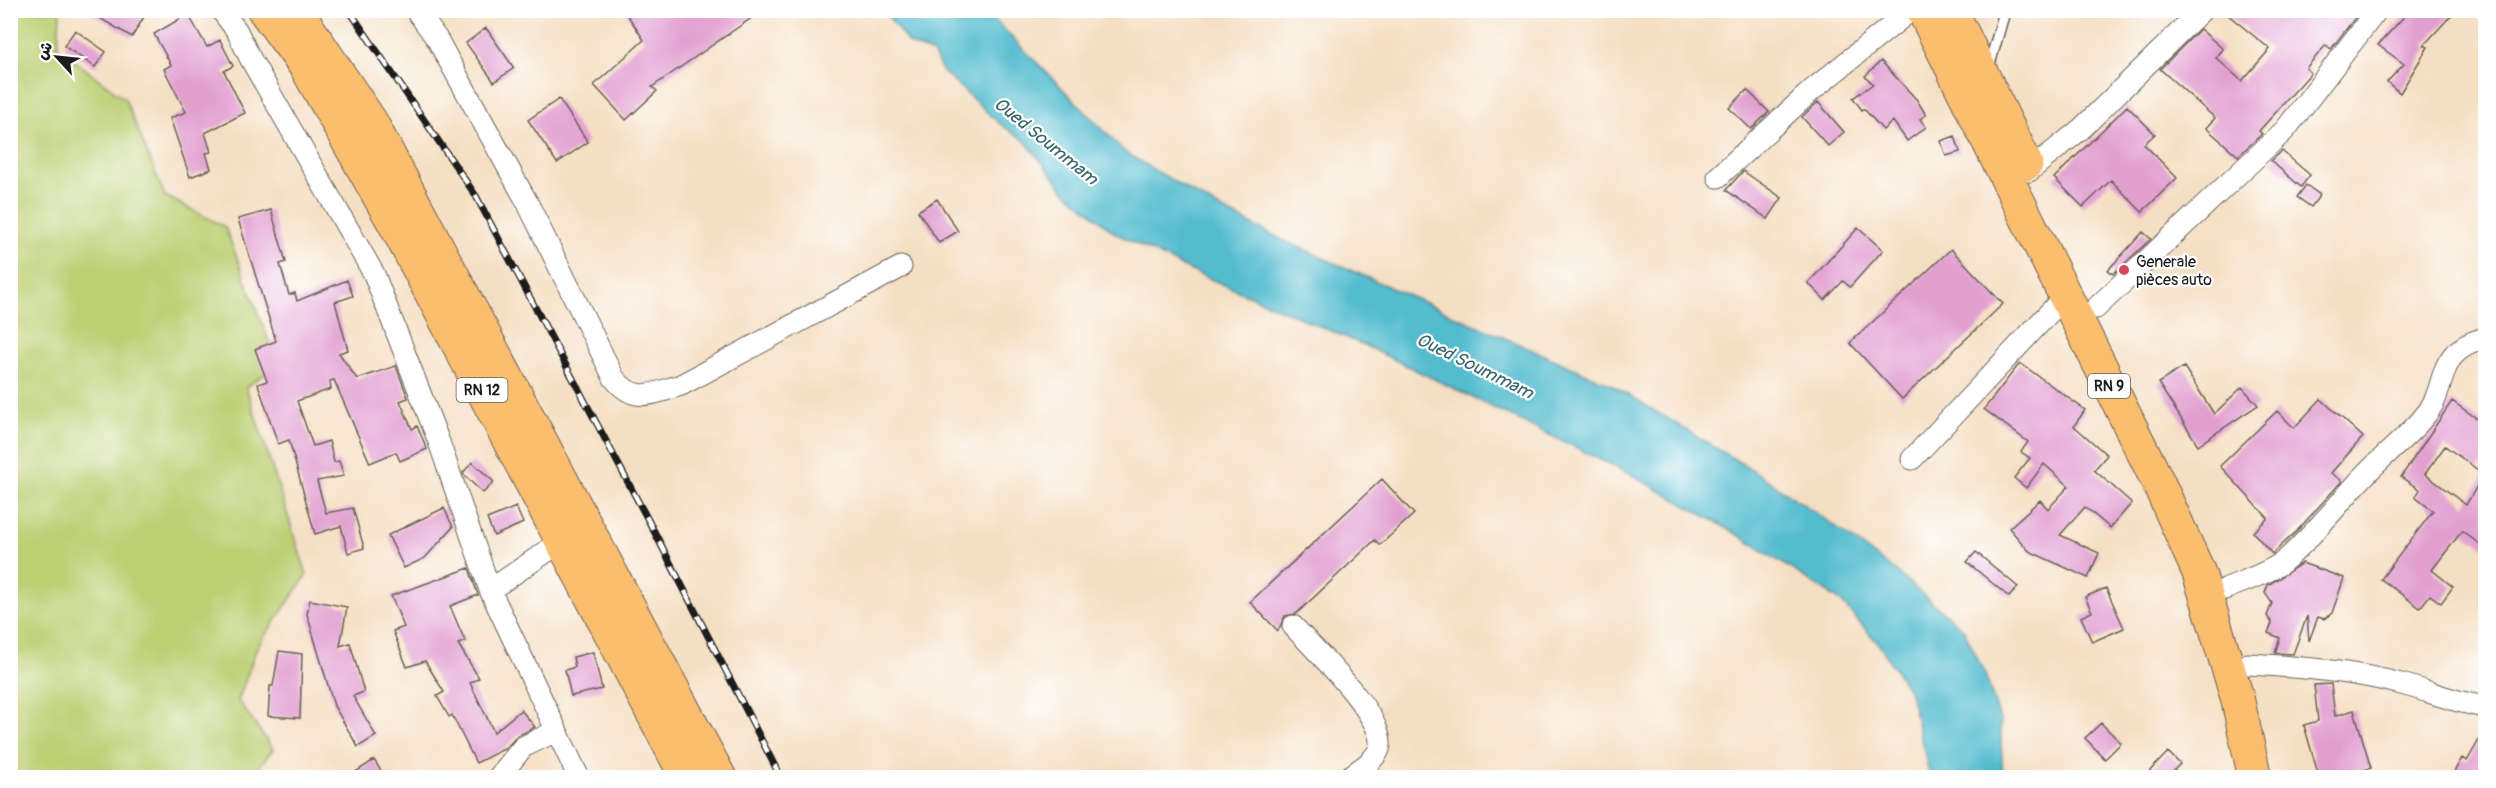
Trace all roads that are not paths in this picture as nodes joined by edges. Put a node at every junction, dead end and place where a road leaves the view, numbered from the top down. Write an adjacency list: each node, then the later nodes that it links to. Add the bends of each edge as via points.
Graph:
1 (221, 10): 21 (street, via 237,31 374,274 439,442)
2 (264, 10): 19 (highway, RN 12, via 326,102 397,228)
3 (297, 10): 29 (highway, RN 12, via 371,122)
4 (417, 10): 14 (street, via 527,202 614,378 628,393 647,395 681,385)
5 (1911, 10): 13 (street, via 1811,91)
6 (1923, 10): 15 (highway, RN 9)
7 (1952, 10): 11 (highway, RN 9)
8 (2005, 10): 11 (lane)
9 (2202, 10): 12 (street, via 2081,129)
10 (2377, 10): 16 (street, via 2285,130)
11 (1985, 79): 12 (highway, RN 9)
12 (2029, 171): 16 (highway, RN 9)
13 (1718, 177)
14 (901, 267)
15 (2066, 295): 18 (street); 31 (highway, RN 9, via 2199,573 2237,697)
16 (2096, 308): 20 (highway, RN 9)
17 (2486, 338): 20 (street, via 2468,342 2452,355 2443,370 2432,407 2300,546 2281,564)
18 (1911, 459)
19 (562, 541): 21 (street); 28 (highway, RN 12)
20 (2225, 589): 23 (highway, RN 9)
21 (489, 590): 25 (street)
22 (1293, 626): 30 (street, via 1371,714 1379,734 1380,746 1374,758)
23 (2248, 664): 24 (street, via 2373,678); 32 (highway, RN 9)
24 (2486, 707)
25 (556, 731): 26 (street, via 523,747); 27 (street)
26 (498, 777)
27 (579, 777)
28 (687, 777)
29 (720, 777)
30 (1348, 777)
31 (2255, 777)
32 (2276, 777)

